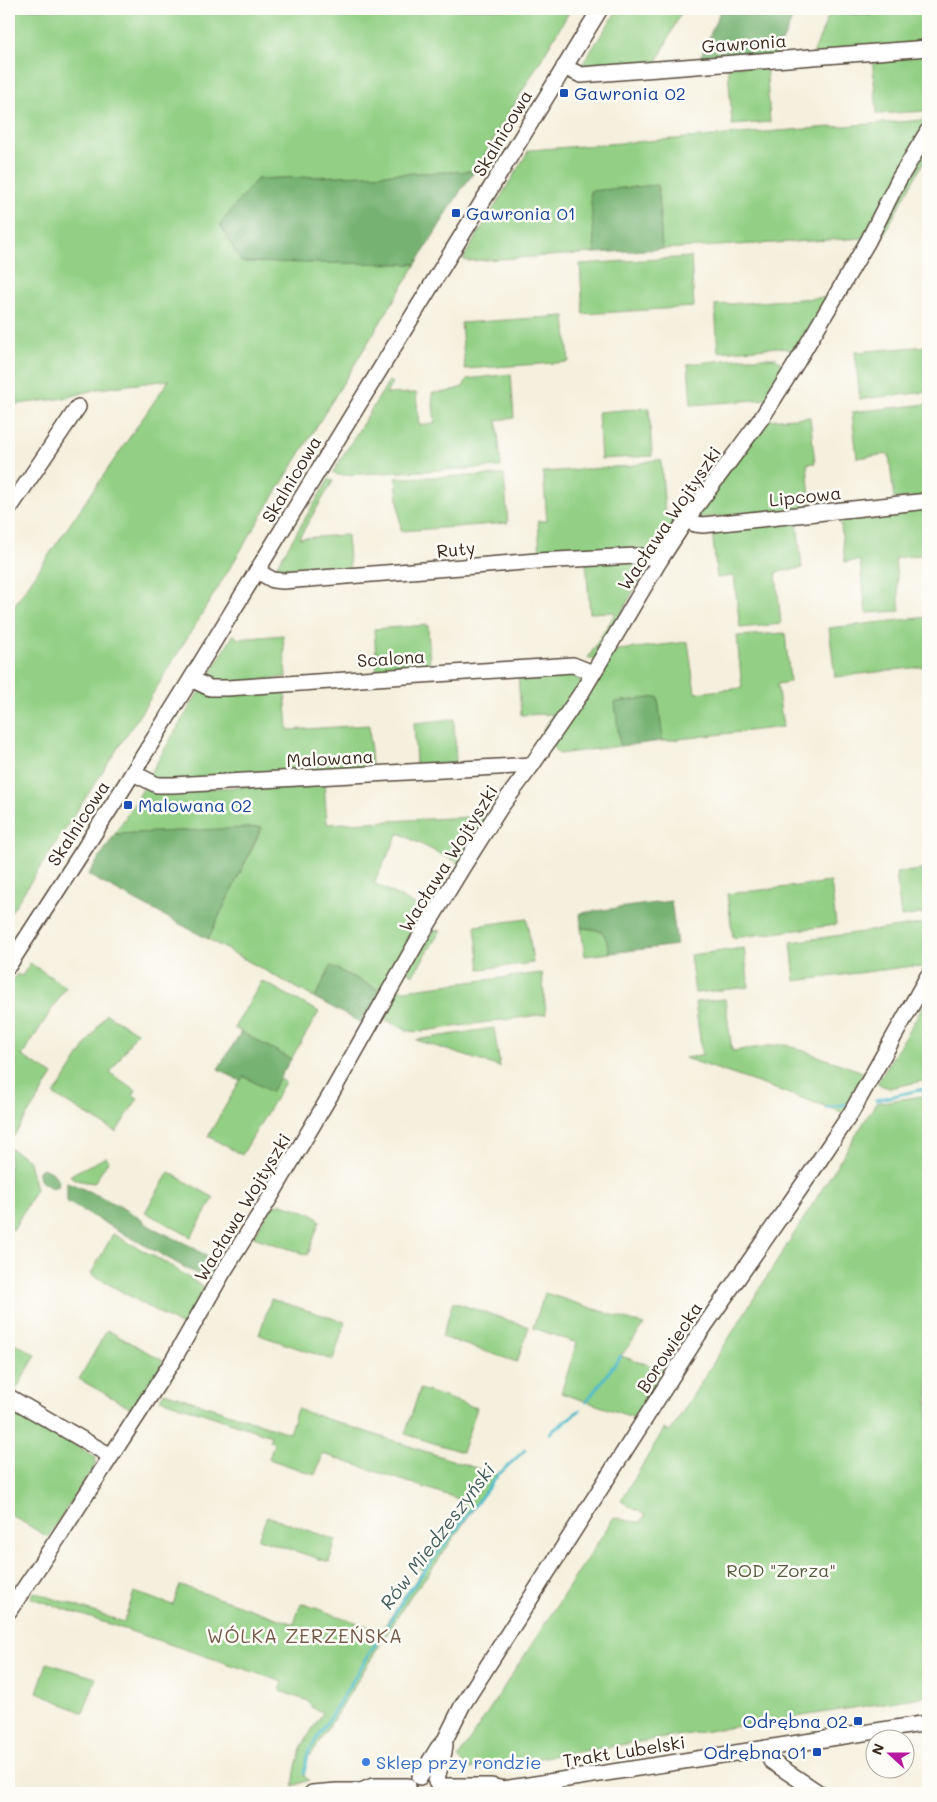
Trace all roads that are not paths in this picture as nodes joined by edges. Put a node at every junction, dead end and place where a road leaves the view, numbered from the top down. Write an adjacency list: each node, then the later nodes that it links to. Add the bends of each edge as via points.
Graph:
1 (600, 9): 3 (street, Skalnicowa)
2 (928, 48): 3 (street, Gawronia, via 580,75)
3 (564, 67): 10 (street, Skalnicowa)
4 (928, 131): 8 (street, Wacława Wojtyszki, via 797,362 763,416)
5 (78, 407): 7 (street)
6 (928, 501): 8 (street, Lipcowa, via 704,525)
7 (9, 508)
8 (686, 520): 9 (street, Wacława Wojtyszki)
9 (660, 560): 10 (street, Ruty, via 636,556 547,560 283,581 273,580); 11 (street, Wacława Wojtyszki)
10 (257, 571): 12 (street, Skalnicowa)
11 (593, 673): 12 (street, Scalona, via 573,665 227,688 210,688); 13 (street, Wacława Wojtyszki)
12 (191, 679): 14 (street, Skalnicowa)
13 (532, 765): 14 (street, Malowana, via 173,785 157,784); 18 (street, Wacława Wojtyszki, via 462,868 272,1196)
14 (133, 773): 15 (street, Skalnicowa)
15 (9, 965)
16 (928, 976): 21 (street, Borowiecka, via 851,1112 699,1334 462,1706)
17 (9, 1397): 18 (street)
18 (111, 1456): 19 (street, Wacława Wojtyszki)
19 (9, 1612)
20 (928, 1723): 22 (street, Trakt Lubelski)
21 (445, 1740): 23 (street, Borowiecka); 24 (street, Borowiecka)
22 (766, 1748): 26 (street, Trakt Lubelski); 29 (street, via 771,1761)
23 (420, 1776): 24 (street, via 430,1778); 25 (street, Borowiecka)
24 (438, 1787): 26 (street, Trakt Lubelski, via 490,1786)
25 (407, 1790): 27 (street, via 373,1786)
26 (503, 1791)
27 (362, 1792): 28 (street)
28 (312, 1793)
29 (819, 1793)

